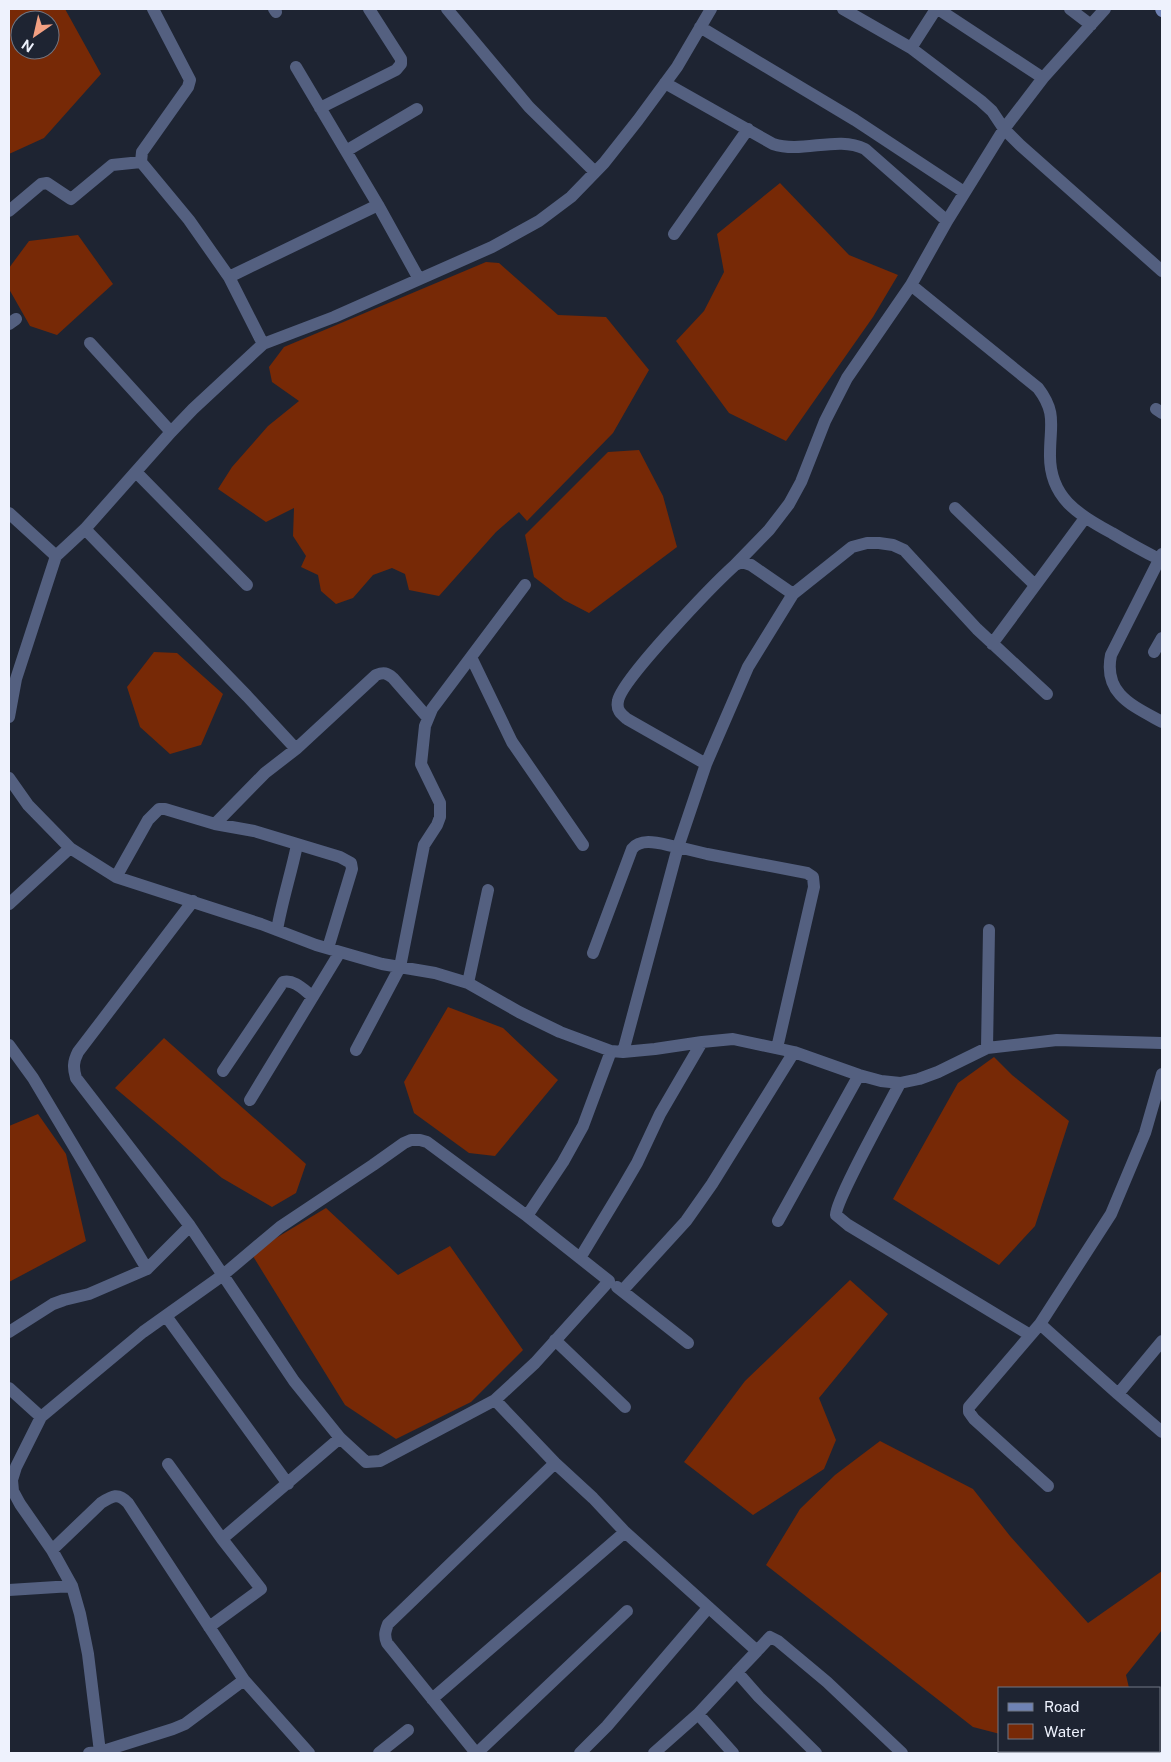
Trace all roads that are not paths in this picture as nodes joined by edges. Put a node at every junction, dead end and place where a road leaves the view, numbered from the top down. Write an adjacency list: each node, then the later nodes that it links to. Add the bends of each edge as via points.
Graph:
1 (153, 9): 20 (street, via 190,80 142,152)
2 (368, 9): 15 (street, via 401,59 401,64 396,70)
3 (447, 9): 21 (street, via 529,107)
4 (710, 9): 10 (street)
5 (843, 9): 11 (street)
6 (937, 9): 11 (street); 13 (street)
7 (1070, 9): 9 (street)
8 (1105, 9): 9 (street)
9 (1091, 25): 13 (street)
10 (700, 27): 14 (street); 22 (street, via 859,123)
11 (911, 48): 17 (street, via 981,101)
12 (296, 67): 15 (street)
13 (1042, 78): 17 (street)
14 (665, 83): 18 (street); 21 (street)
15 (320, 108): 19 (street)
16 (417, 109): 19 (street)
17 (1004, 129): 22 (street); 27 (street)
18 (748, 130): 25 (street, via 783,147 856,144); 26 (street)
19 (346, 151): 23 (street)
20 (141, 162): 24 (street, via 112,165 70,199 47,183 41,184); 28 (street, via 189,220)
21 (595, 172): 29 (street, via 572,197 539,221 492,247)
22 (964, 192): 25 (street)
23 (378, 205): 28 (street); 29 (street)
24 (9, 211)
25 (947, 221): 30 (street)
26 (674, 234)
27 (1162, 271)
28 (229, 277): 32 (street)
29 (419, 279): 32 (street)
30 (911, 285): 37 (street, via 1038,388 1049,403 1052,415 1050,457 1058,491); 41 (street, via 847,378 824,421 790,504)
31 (90, 343): 33 (street)
32 (263, 344): 33 (street)
33 (171, 432): 34 (street)
34 (136, 472): 38 (street); 42 (street)
35 (955, 508): 44 (street)
36 (9, 512): 39 (street)
37 (1085, 518): 40 (street); 44 (street)
38 (85, 529): 39 (street); 54 (street)
39 (56, 556): 51 (street, via 16,679)
40 (1161, 557): 53 (street, via 1111,655 1109,666 1116,691 1129,704)
41 (735, 565): 45 (street, via 742,562 751,565); 55 (street, via 634,675 617,702 619,712 627,720)
42 (248, 585)
43 (525, 585): 49 (street)
44 (1036, 585): 47 (street)
45 (793, 594): 47 (street, via 852,548 867,543 894,545 904,550); 55 (street, via 748,667)
46 (1162, 638): 48 (street)
47 (992, 644): 50 (street)
48 (1154, 652)
49 (470, 657): 52 (street); 59 (street, via 512,742)
50 (1047, 694)
51 (9, 717)
52 (428, 718): 54 (street, via 393,678 382,673); 70 (street, via 421,764 441,811 437,825 424,846)
53 (1162, 722)
54 (296, 748): 57 (street, via 265,773)
55 (706, 764): 60 (street)
56 (9, 778): 61 (street, via 28,805)
57 (216, 824): 58 (street, via 254,831); 62 (street, via 158,809 148,820)
58 (297, 845): 66 (street); 68 (street, via 351,863)
59 (583, 845)
60 (678, 847): 69 (street, via 647,842 632,849); 76 (street, via 807,873 813,877 814,886); 79 (street, via 660,920)
61 (70, 848): 62 (street); 65 (street)
62 (116, 877): 64 (street)
63 (488, 890): 71 (street)
64 (193, 902): 66 (street); 88 (street, via 78,1052 73,1068 76,1078)
65 (9, 904)
66 (277, 930): 68 (street)
67 (989, 930): 77 (street)
68 (334, 950): 70 (street); 72 (street)
69 (593, 953)
70 (400, 967): 71 (street); 78 (street)
71 (468, 983): 79 (street, via 560,1032)
72 (312, 996): 81 (street, via 293,983 283,982); 85 (street)
73 (702, 1042): 76 (street, via 733,1040); 79 (street); 89 (street, via 660,1114 637,1163)
74 (1162, 1043): 77 (street, via 1057,1040)
75 (9, 1045): 90 (street, via 33,1078)
76 (777, 1048): 80 (street)
77 (986, 1048): 84 (street, via 938,1072)
78 (356, 1050)
79 (617, 1051): 86 (street, via 583,1126)
80 (794, 1052): 83 (street); 93 (street, via 686,1221)
81 (223, 1071)
82 (1162, 1074): 95 (street, via 1145,1133 1111,1214)
83 (859, 1075): 84 (street); 87 (street)
84 (900, 1083): 97 (street, via 835,1209 836,1215)
85 (250, 1100)
86 (527, 1216): 89 (street); 91 (street, via 427,1142 411,1140 280,1226)
87 (778, 1221)
88 (190, 1226): 90 (street); 91 (street)
89 (580, 1258): 92 (street)
90 (147, 1269): 96 (street, via 89,1294 53,1304)
91 (223, 1275): 94 (street); 107 (street, via 294,1381)
92 (609, 1281): 93 (street); 98 (street)
93 (622, 1291): 100 (street)
94 (166, 1316): 105 (street); 110 (street)
95 (1040, 1324): 97 (street); 102 (street)
96 (9, 1332)
97 (1030, 1335): 111 (street, via 969,1406 969,1412)
98 (555, 1340): 103 (street); 104 (street)
99 (1162, 1340): 102 (street)
100 (688, 1343)
101 (9, 1388): 105 (street)
102 (1118, 1394): 106 (street)
103 (495, 1400): 107 (street, via 380,1461 366,1462); 108 (street)
104 (625, 1407)
105 (41, 1417): 114 (street, via 12,1480 13,1491 20,1504)
106 (1162, 1432)
107 (340, 1438): 110 (street)
108 (555, 1463): 112 (street); 123 (street, via 388,1624 384,1637 387,1643)
109 (168, 1464): 113 (street)
110 (288, 1484): 113 (street)
111 (1048, 1486)
112 (625, 1532): 117 (street); 123 (street)
113 (222, 1539): 119 (street, via 261,1589)
114 (52, 1550): 115 (street); 119 (street, via 101,1503 110,1497 123,1497)
115 (72, 1586): 116 (street); 126 (street, via 88,1654)
116 (9, 1590)
117 (708, 1608): 120 (street); 130 (street)
118 (627, 1611): 129 (street)
119 (209, 1627): 122 (street)
120 (757, 1651): 121 (street); 134 (street, via 770,1638 778,1641)
121 (737, 1672): 124 (street); 133 (street)
122 (244, 1680): 126 (street, via 185,1724); 127 (street)
123 (432, 1699): 129 (street)
124 (698, 1714): 131 (street); 132 (street)
125 (408, 1730): 128 (street)
126 (97, 1753)
127 (309, 1753)
128 (379, 1753)
129 (477, 1753)
130 (580, 1753)
131 (654, 1753)
132 (733, 1753)
133 (816, 1753)
134 (902, 1753)

